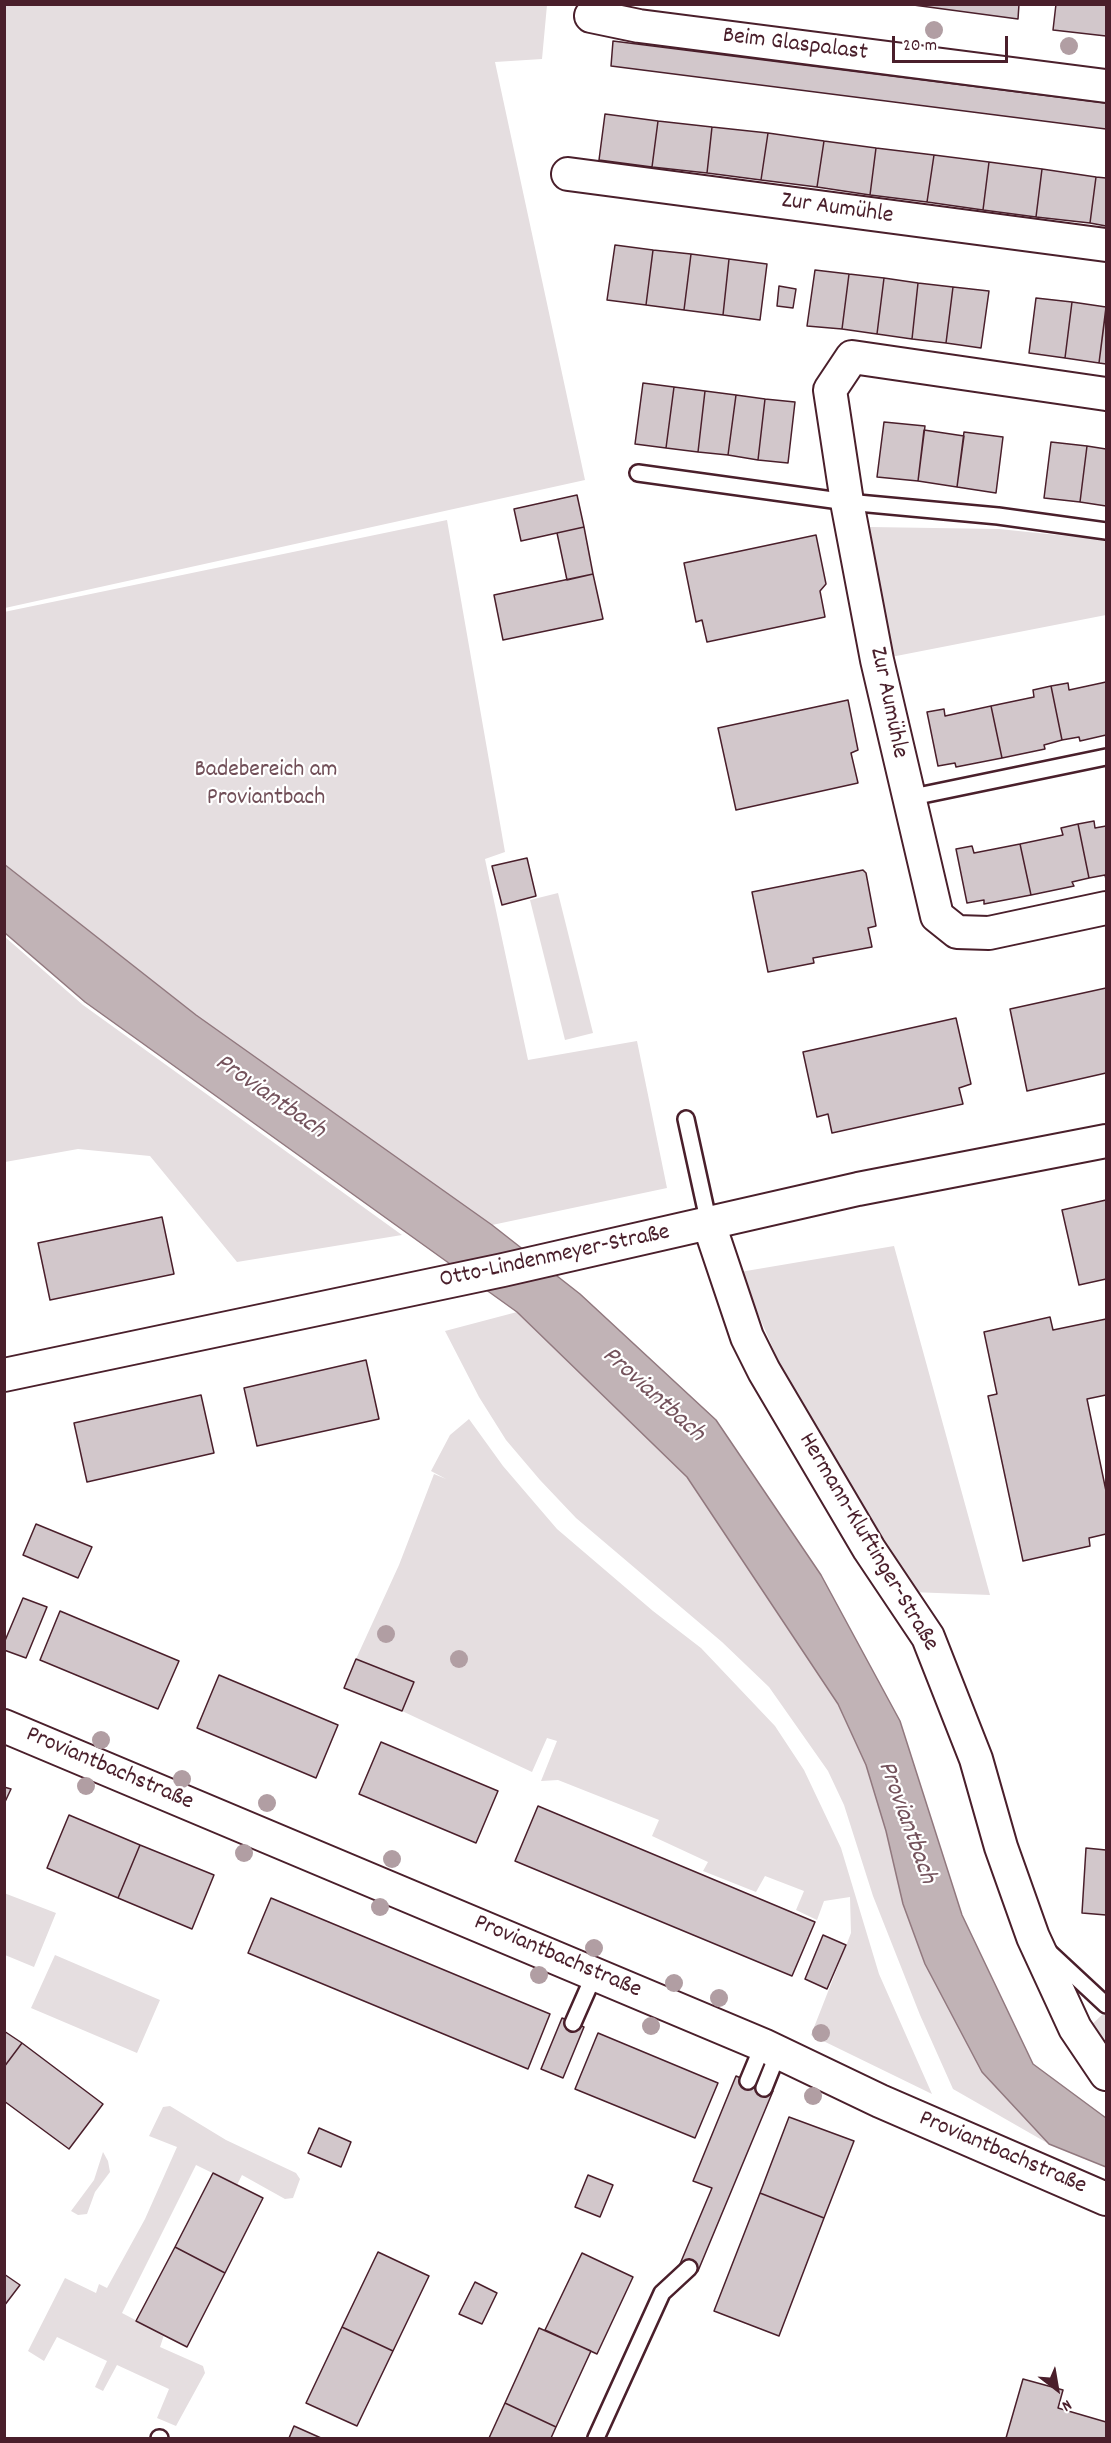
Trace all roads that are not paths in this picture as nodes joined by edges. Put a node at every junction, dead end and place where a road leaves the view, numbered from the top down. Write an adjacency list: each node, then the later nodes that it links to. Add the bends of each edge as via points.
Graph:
1 (591, 16): 2 (street, Beim Glaspalast, via 639,26)
2 (1107, 86)
3 (568, 174): 4 (street, Zur Aumühle)
4 (1107, 245)
5 (1107, 394): 7 (street, Zur Aumühle, via 852,357 830,390)
6 (638, 473): 7 (lane)
7 (847, 502): 8 (lane); 10 (street, Zur Aumühle)
8 (1107, 531)
9 (1107, 757): 10 (lane)
10 (908, 798): 11 (street, Zur Aumühle, via 937,916 957,932 989,933)
11 (1107, 908)
12 (686, 1119): 14 (lane)
13 (1107, 1141): 14 (street, Otto-Lindenmeyer-Straße, via 858,1189)
14 (709, 1224): 15 (street, Otto-Lindenmeyer-Straße); 17 (street, Hermann-Kluftinger-Straße, via 747,1337 764,1371 869,1549 928,1637 975,1759)
15 (4, 1375)
16 (4, 1725): 18 (street, Proviantbachstraße)
17 (1033, 1936): 19 (lane, Hermann-Kluftinger-Straße); 22 (street, Hermann-Kluftinger-Straße, via 1075,2028)
18 (595, 1973): 20 (lane); 21 (street, Proviantbachstraße)
19 (1107, 2004)
20 (573, 2023)
21 (771, 2049): 23 (lane); 24 (lane); 25 (street, Proviantbachstraße, via 880,2101)
22 (1107, 2074)
23 (748, 2081)
24 (764, 2088)
25 (1107, 2199)
26 (688, 2268): 27 (lane, via 662,2293)
27 (596, 2439)

